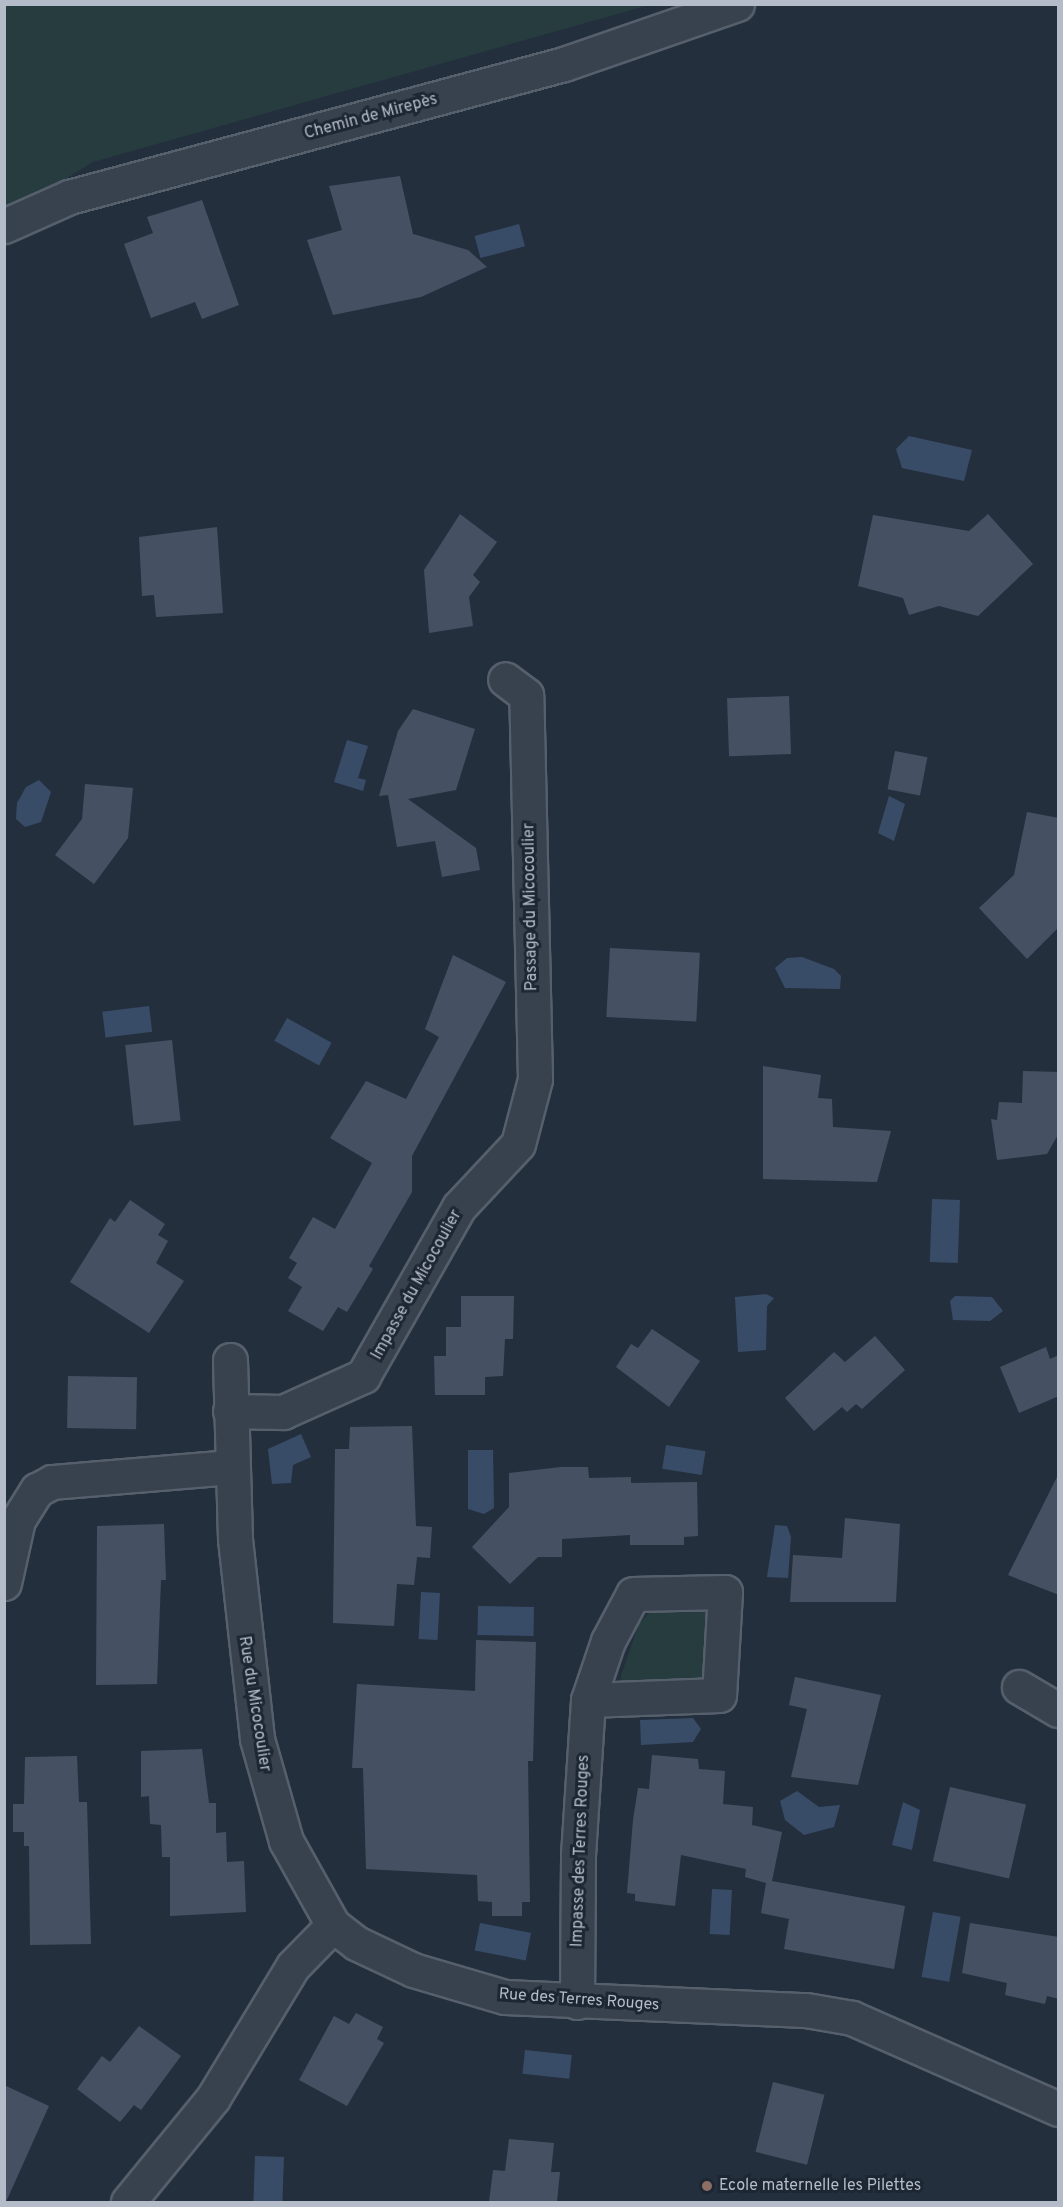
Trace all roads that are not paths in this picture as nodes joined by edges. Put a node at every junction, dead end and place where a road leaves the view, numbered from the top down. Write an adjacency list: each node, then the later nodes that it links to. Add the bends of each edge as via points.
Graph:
1 (737, 4): 2 (street, Chemin de Mirepès, via 564,64 69,197)
2 (4, 226)
3 (505, 679): 4 (street, Passage du Micocoulier, via 526,694 535,1079)
4 (518, 1144): 6 (street, Impasse du Micocoulier, via 459,1208 363,1376 283,1412)
5 (230, 1360): 6 (street, Rue du Micocoulier)
6 (230, 1411): 7 (street, Rue du Micocoulier)
7 (232, 1467): 8 (street, via 52,1482 37,1490 18,1520); 12 (street, Rue du Micocoulier, via 242,1640 259,1750 286,1841)
8 (4, 1583)
9 (1019, 1687): 11 (street)
10 (588, 1700): 10 (street, Impasse des Terres Rouges, via 720,1695 725,1593 633,1594 608,1641); 13 (street, Impasse des Terres Rouges, via 578,1855)
11 (1059, 1710)
12 (333, 1925): 13 (street, Rue des Terres Rouges, via 356,1943 454,1985 505,1997); 15 (street, via 293,1966 213,2098)
13 (577, 2002): 14 (street, Rue des Terres Rouges, via 806,2010 852,2018)
14 (1059, 2109)
15 (128, 2202)

